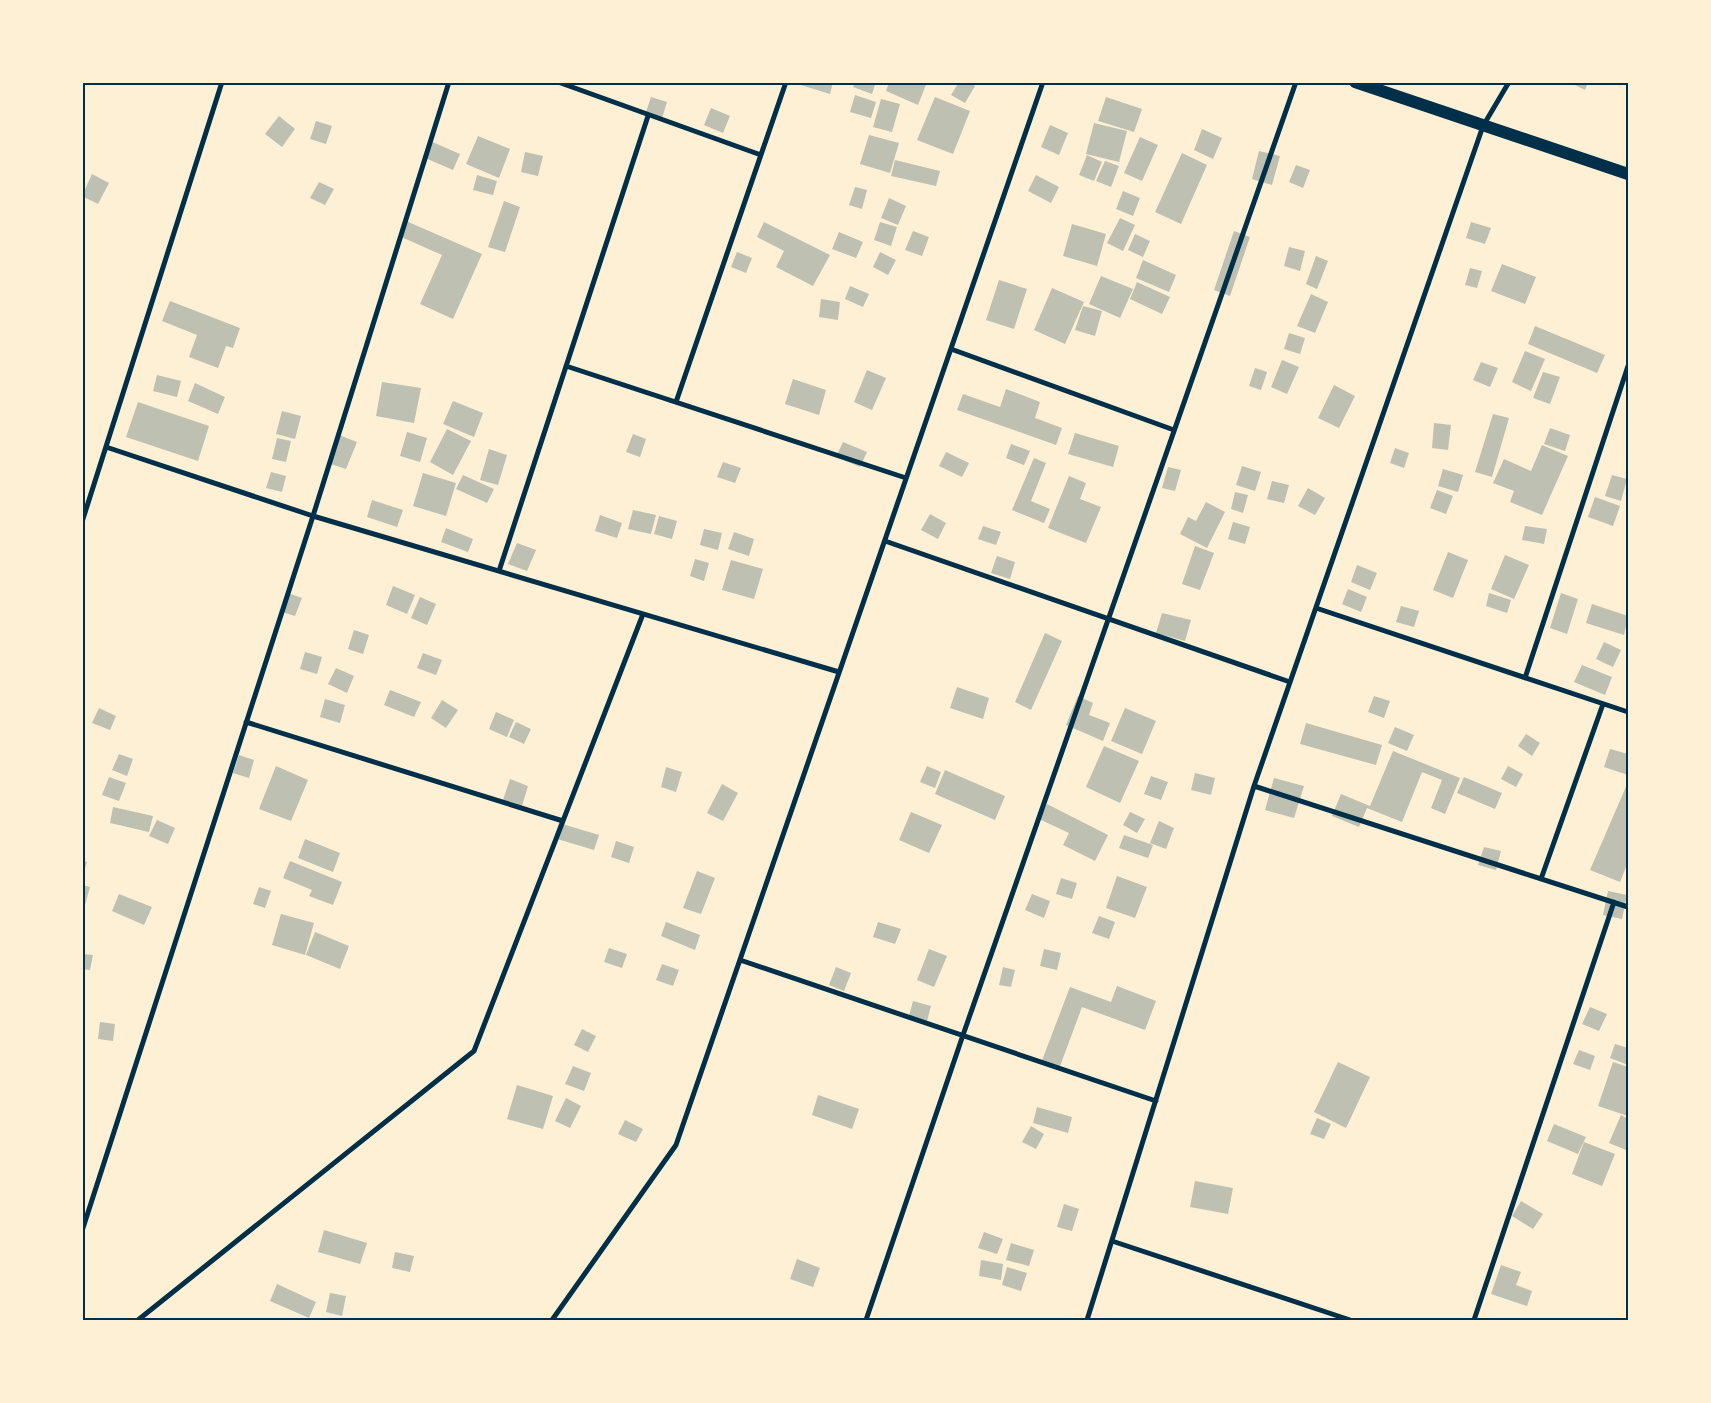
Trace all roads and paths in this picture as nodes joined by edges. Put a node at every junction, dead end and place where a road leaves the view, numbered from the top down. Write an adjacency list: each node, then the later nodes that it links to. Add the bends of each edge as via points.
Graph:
1 (222, 82): 18 (street)
2 (449, 82): 20 (street)
3 (558, 82): 9 (street)
4 (786, 82): 11 (street)
5 (1044, 82): 13 (street)
6 (1296, 82): 17 (street)
7 (1355, 82): 10 (main road)
8 (1509, 82): 10 (street)
9 (648, 116): 11 (street); 14 (street)
10 (1483, 126): 12 (main road); 24 (street)
11 (761, 155): 16 (street)
12 (1628, 174)
13 (951, 349): 17 (street); 19 (street)
14 (566, 366): 16 (street); 23 (street)
15 (1628, 366): 28 (street)
16 (676, 402): 19 (street)
17 (1174, 430): 26 (street)
18 (106, 446): 20 (street); 21 (street)
19 (906, 478): 22 (street)
20 (313, 516): 23 (street); 32 (street)
21 (82, 522)
22 (884, 541): 26 (street); 27 (street)
23 (499, 571): 25 (street)
24 (1316, 608): 28 (street); 29 (street)
25 (643, 614): 27 (street); 34 (street)
26 (1108, 619): 29 (street); 39 (street)
27 (839, 672): 38 (street)
28 (1525, 678): 30 (street)
29 (1290, 682): 33 (street)
30 (1604, 704): 31 (street); 35 (street)
31 (1628, 712)
32 (246, 722): 34 (street); 41 (street)
33 (1254, 786): 35 (street); 40 (street)
34 (562, 821): 43 (street, via 474,1051)
35 (1541, 879): 36 (street)
36 (1614, 902): 37 (street); 48 (street)
37 (1628, 907)
38 (740, 960): 39 (street); 44 (street, via 676,1145)
39 (963, 1035): 40 (street); 45 (street)
40 (1156, 1101): 42 (street)
41 (82, 1231)
42 (1112, 1241): 46 (street); 47 (street)
43 (138, 1320)
44 (552, 1320)
45 (866, 1320)
46 (1087, 1320)
47 (1350, 1320)
48 (1474, 1320)

